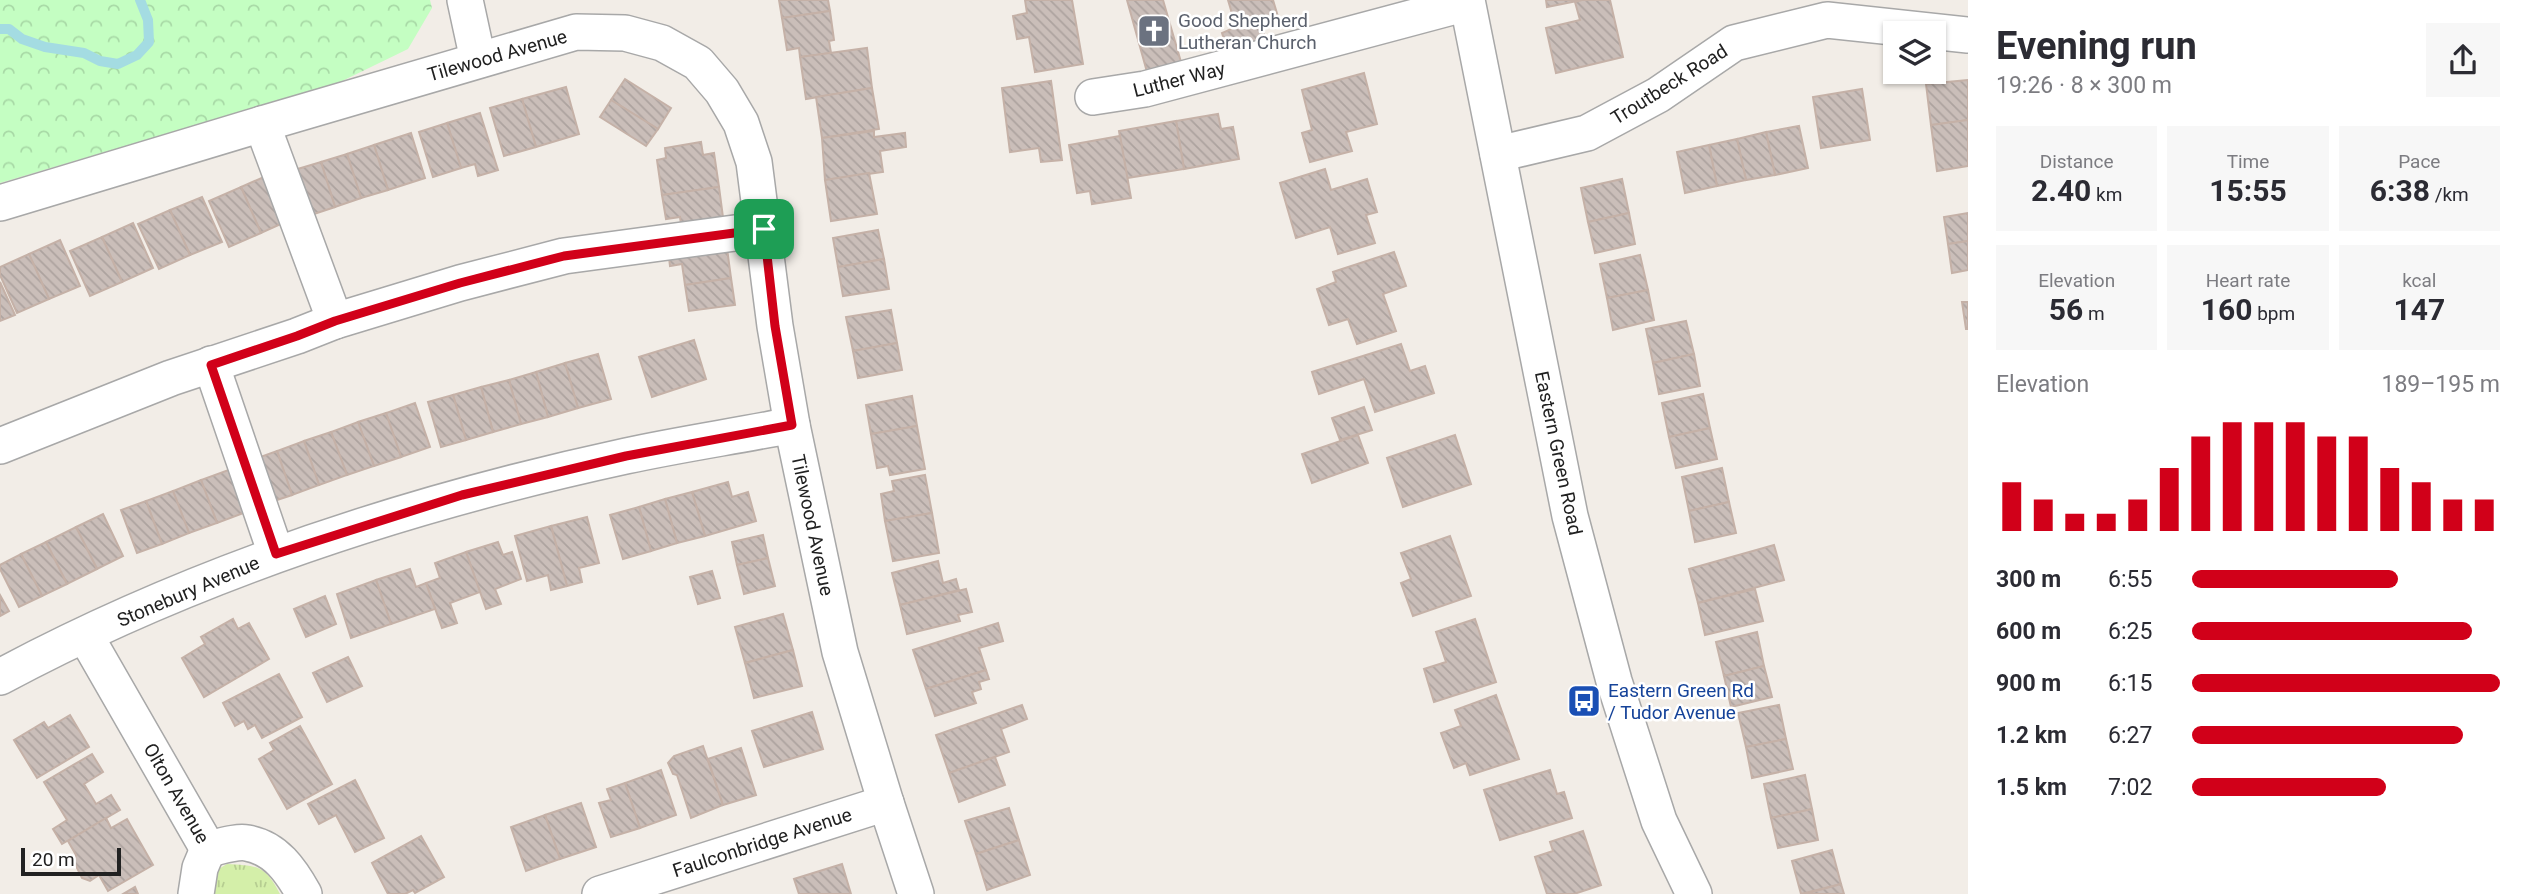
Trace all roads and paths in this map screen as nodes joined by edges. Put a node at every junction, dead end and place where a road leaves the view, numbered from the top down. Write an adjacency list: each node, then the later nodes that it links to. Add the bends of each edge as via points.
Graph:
1 (465, 0): 4 (street)
2 (1467, 2): 5 (street, Luther Way, via 1144,89); 7 (street, Eastern Green Road)
3 (1968, 34): 7 (street, Troutbeck Road, via 1827,20 1734,43 1658,95 1587,133)
4 (478, 60): 6 (street, Tilewood Avenue); 9 (street, Tilewood Avenue, via 576,32 625,33 662,43 698,63 722,90 741,123 754,162)
5 (1093, 97)
6 (262, 124): 8 (street, Tilewood Avenue); 10 (street)
7 (1498, 154): 23 (street, Eastern Green Road, via 1570,516 1614,681 1659,821)
8 (0, 204)
9 (764, 229): 10 (street, via 564,256); 12 (street, Tilewood Avenue)
10 (335, 321): 11 (street)
11 (211, 365): 13 (street); 14 (street)
12 (792, 425): 14 (street, Stonebury Avenue, via 626,456 462,495); 17 (street, Tilewood Avenue, via 840,652)
13 (0, 446)
14 (276, 554): 15 (street, Stonebury Avenue)
15 (85, 635): 16 (street, Stonebury Avenue); 18 (street, Olton Avenue)
16 (0, 677)
17 (886, 803): 21 (street, Faulconbridge Avenue); 22 (street, Tilewood Avenue)
18 (208, 849): 19 (street); 20 (street, Olton Avenue, via 245,843 270,851 290,869)
19 (196, 894)
20 (304, 894)
21 (600, 894)
22 (916, 894)
23 (1694, 894)

